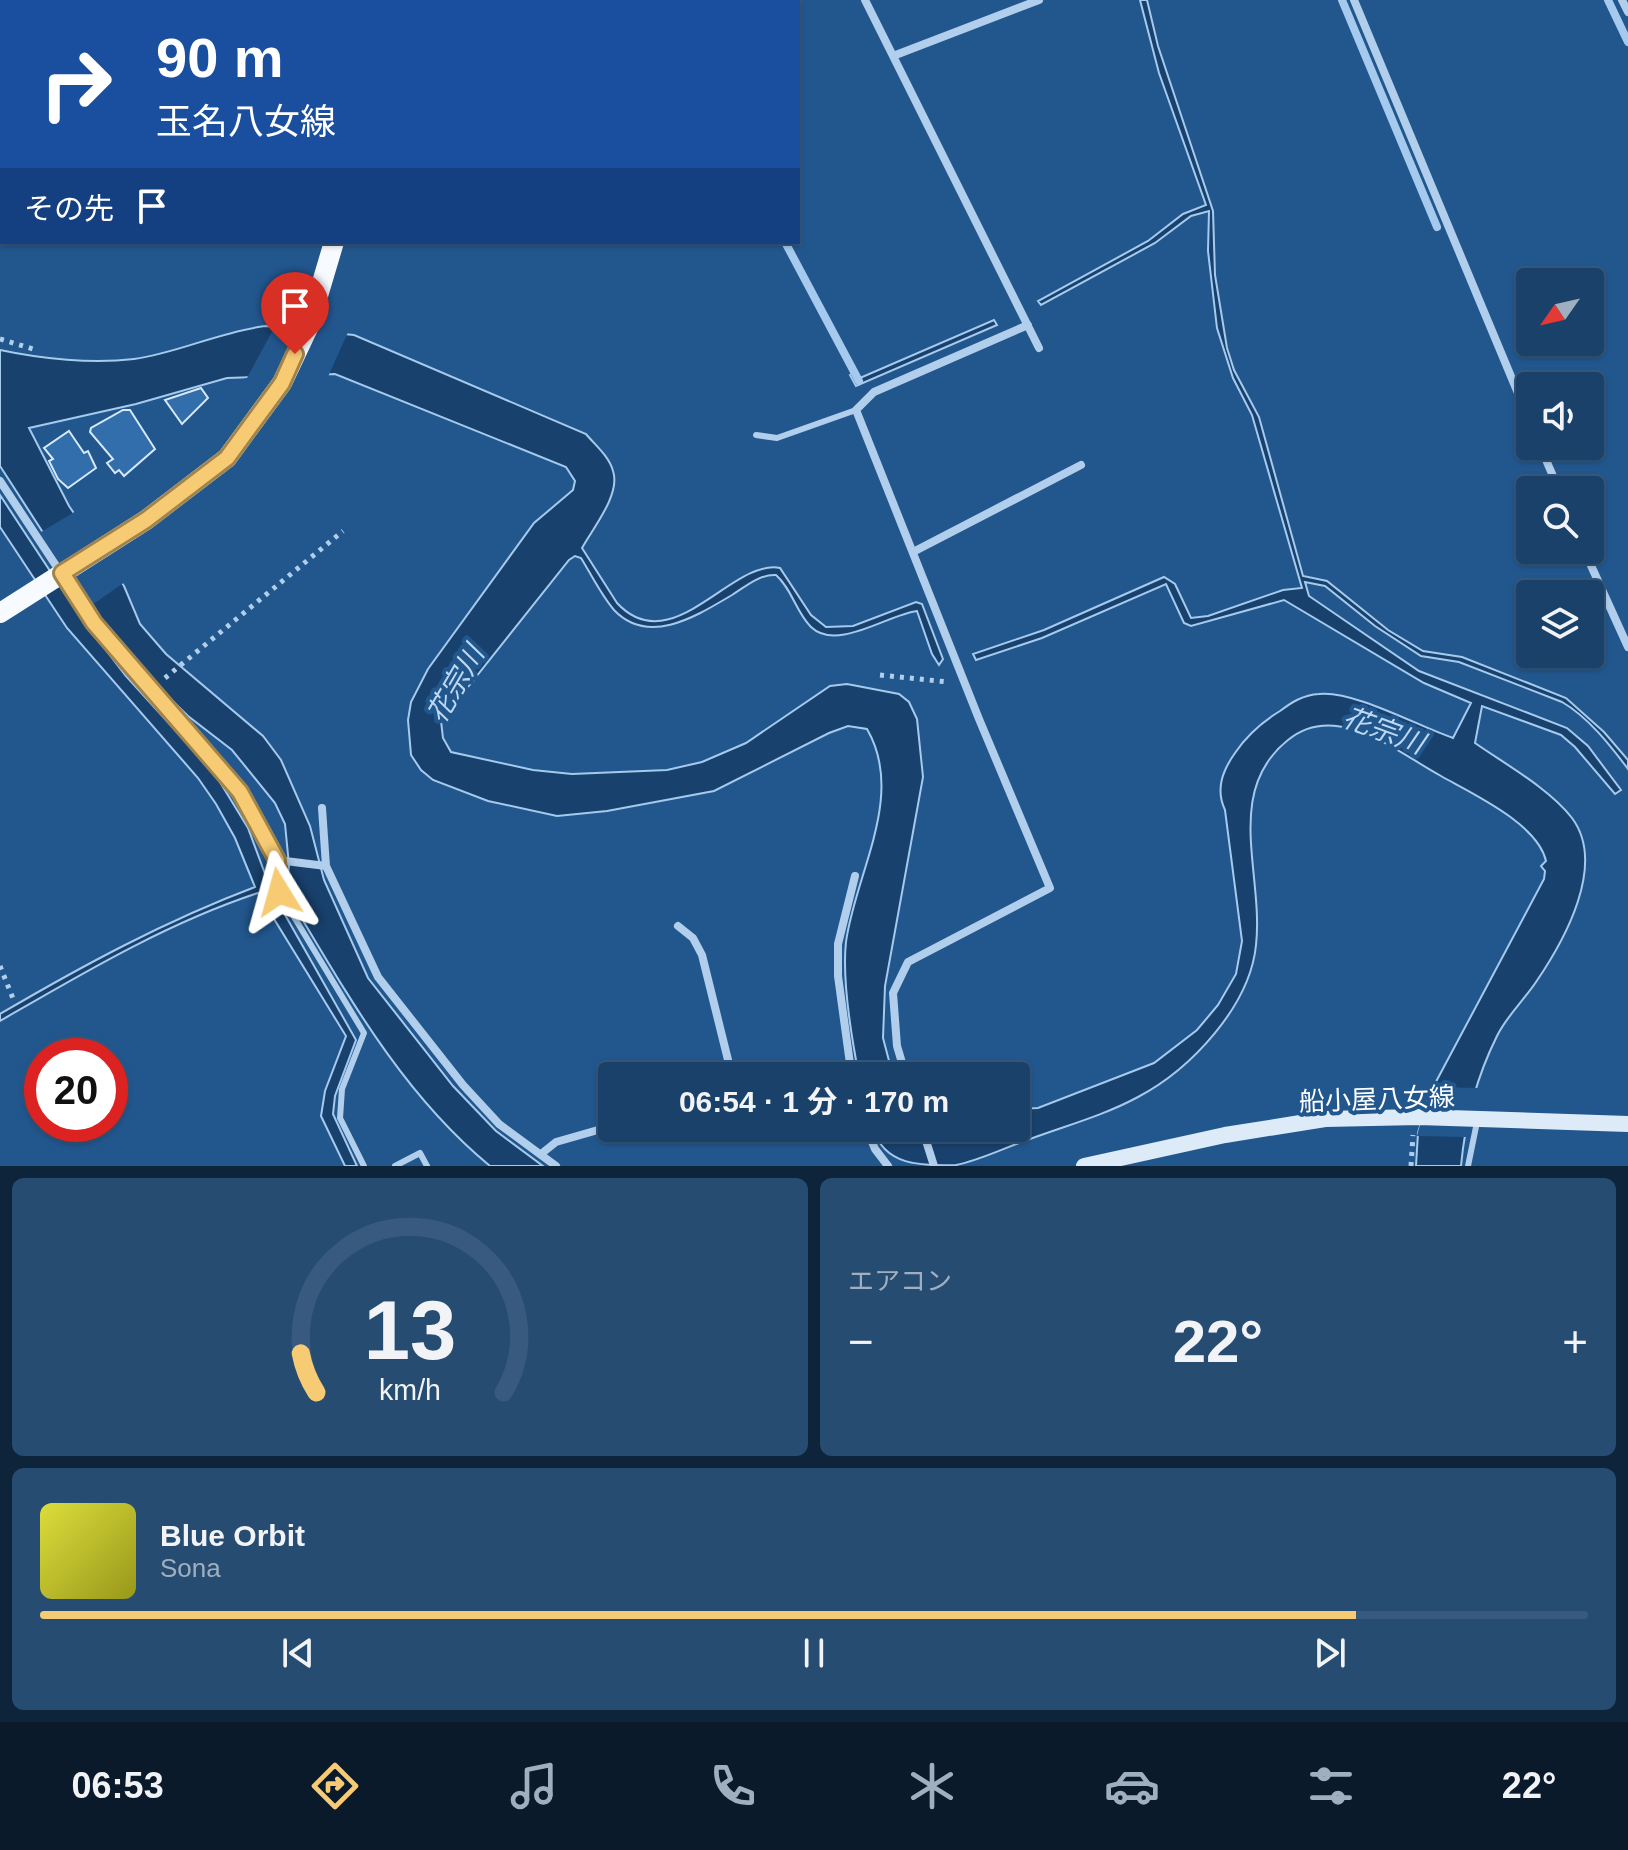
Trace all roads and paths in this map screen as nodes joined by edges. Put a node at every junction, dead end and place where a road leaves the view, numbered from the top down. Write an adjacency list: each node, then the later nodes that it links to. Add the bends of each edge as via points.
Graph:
1 (865, 0): 6 (street)
2 (1039, 0): 6 (street)
3 (1354, 0): 12 (street)
4 (1622, 0): 5 (street)
5 (1628, 12)
6 (893, 56): 8 (street)
7 (333, 244): 20 (main road, via 309,326 282,383 227,458 146,520)
8 (1028, 325): 10 (street); 13 (street, via 874,392)
9 (0, 339): 11 (path)
10 (1039, 348)
11 (33, 349)
12 (1516, 388)
13 (856, 410): 14 (lane, via 777,438); 18 (street)
14 (756, 435)
15 (1081, 465): 18 (street)
16 (0, 481): 20 (street)
17 (343, 531): 25 (path)
18 (913, 552): 24 (street)
19 (1590, 564): 22 (street)
20 (63, 573): 21 (main road); 27 (street, via 94,623 240,792)
21 (0, 613)
22 (1628, 647)
23 (880, 675): 24 (path)
24 (965, 683): 35 (street, via 1050,888 908,962 893,993)
25 (155, 686)
26 (322, 808): 28 (street)
27 (280, 861): 28 (street); 42 (lane, via 279,892 364,1033 342,1089 340,1118)
28 (325, 866): 41 (street, via 378,977 463,1085 499,1124)
29 (855, 876): 34 (street, via 838,944)
30 (678, 926): 33 (street, via 702,955)
31 (0, 966): 32 (path)
32 (14, 1001)
33 (729, 1062)
34 (850, 1062)
35 (902, 1062)
36 (1474, 1120): 37 (main road, 船小屋八女線); 48 (main road, 船小屋八女線, via 1325,1119); 49 (lane)
37 (1628, 1124)
38 (598, 1130): 41 (street, via 556,1142)
39 (872, 1142): 46 (street)
40 (926, 1142): 47 (street)
41 (541, 1154): 45 (street)
42 (364, 1166)
43 (395, 1166): 44 (lane, via 420,1153)
44 (427, 1166)
45 (556, 1166)
46 (888, 1166)
47 (934, 1166)
48 (1084, 1166)
49 (1468, 1166)

